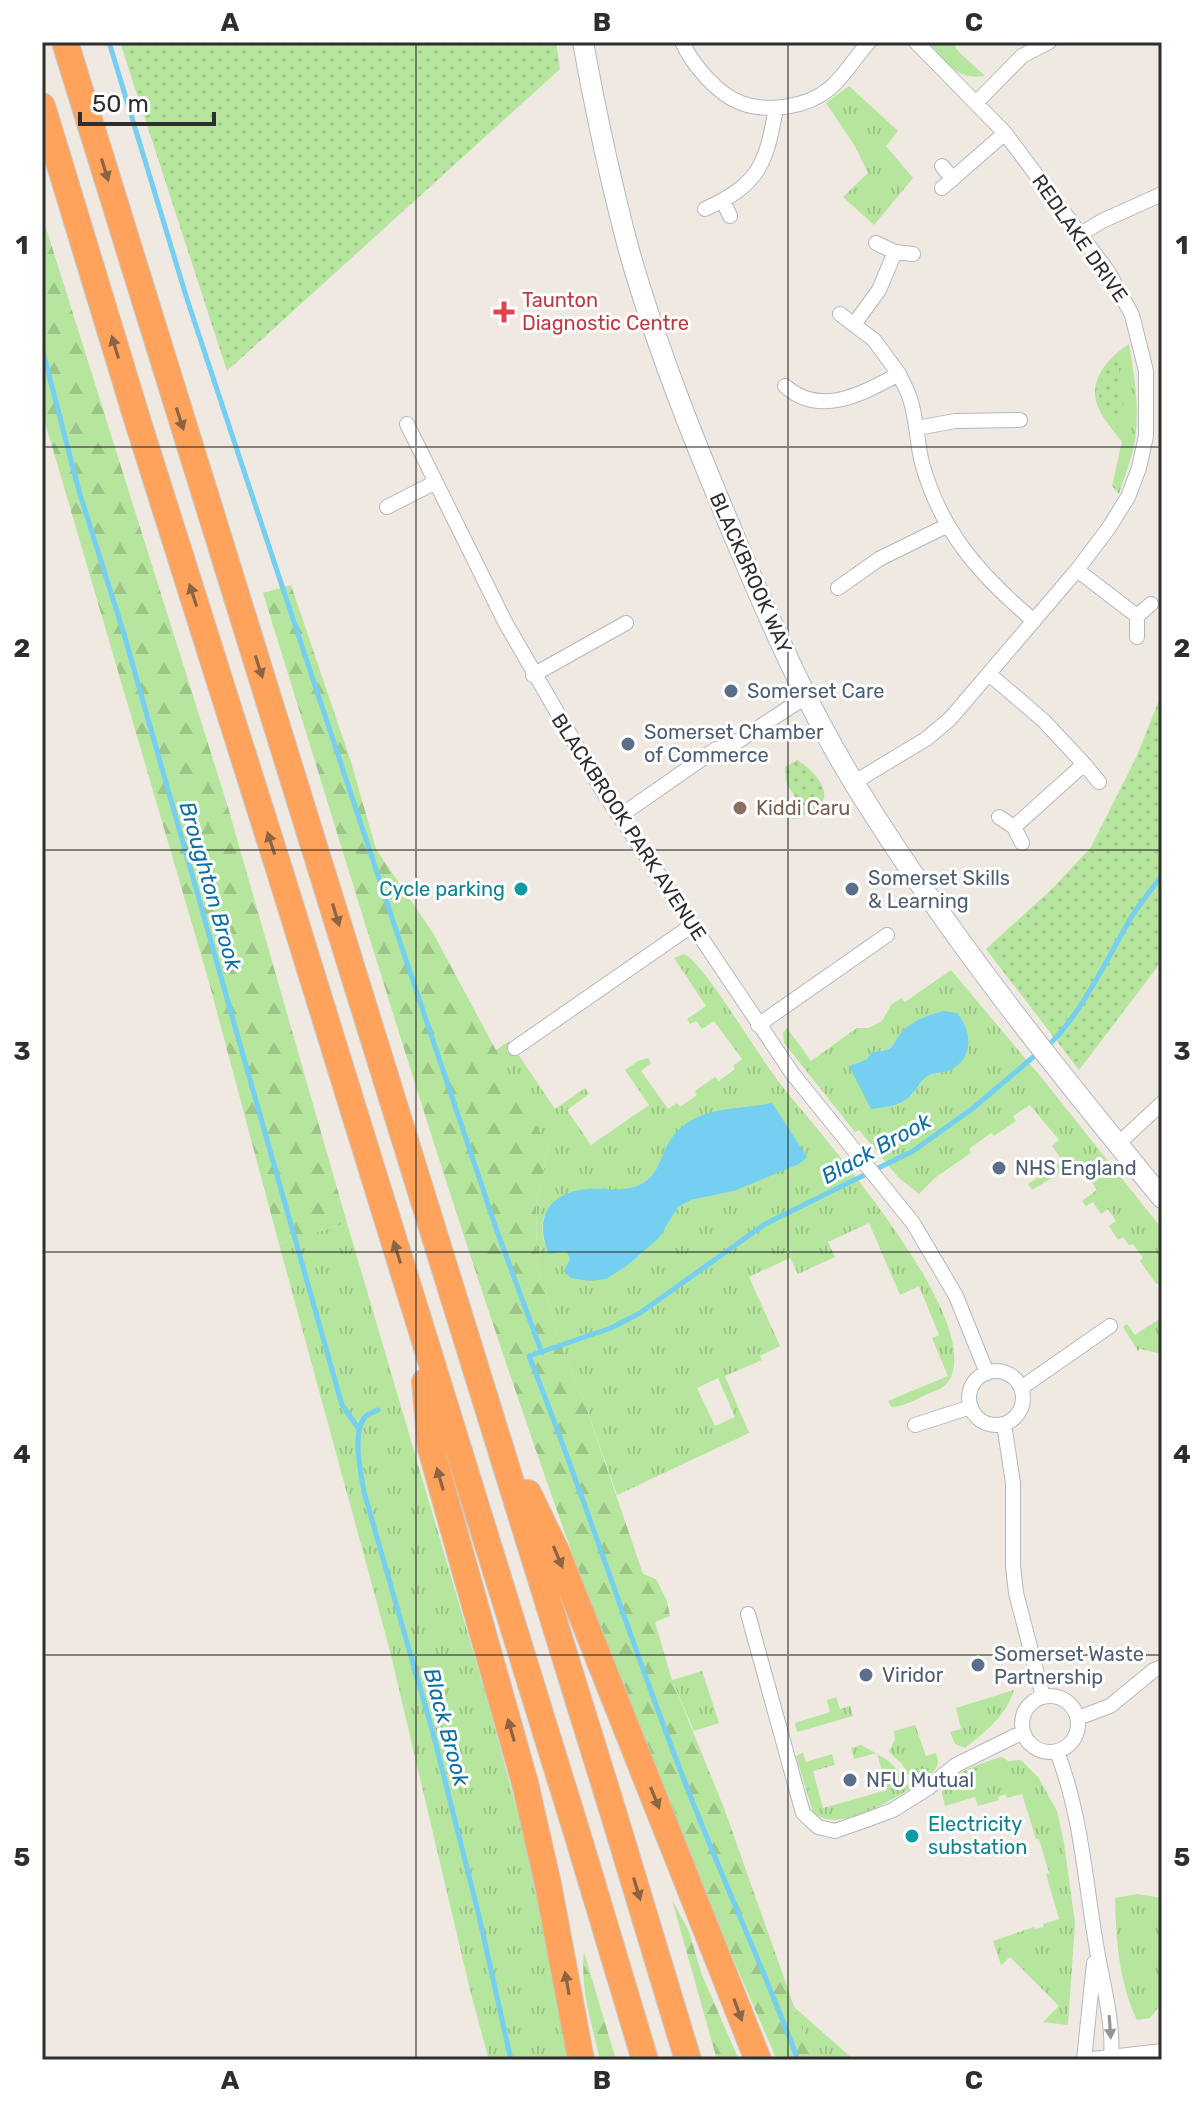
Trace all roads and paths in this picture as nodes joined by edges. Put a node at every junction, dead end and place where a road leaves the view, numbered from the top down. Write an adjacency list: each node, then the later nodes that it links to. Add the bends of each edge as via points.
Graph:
1 (65, 42): 60 (highway, one-way to 60)
2 (583, 42): 40 (street, BLACKBROOK WAY, via 618,205 646,304 705,469)
3 (682, 42): 9 (street, via 699,69 727,94 741,103)
4 (869, 42): 9 (street, via 829,89)
5 (916, 42): 7 (street, REDLAKE DRIVE)
6 (1049, 42): 7 (street, via 1022,56)
7 (976, 103): 10 (street, REDLAKE DRIVE)
8 (42, 106): 56 (highway, one-way to 8)
9 (776, 108): 13 (street, via 761,167)
10 (1005, 133): 11 (street, via 948,183); 16 (street, REDLAKE DRIVE)
11 (942, 166)
12 (1162, 194): 16 (street)
13 (723, 201): 14 (street); 15 (street)
14 (705, 209)
15 (730, 216)
16 (1081, 234): 24 (street, REDLAKE DRIVE, via 1132,315)
17 (876, 243): 18 (street)
18 (895, 252): 19 (street); 21 (street, via 879,290)
19 (913, 254)
20 (840, 314): 21 (street)
21 (855, 323): 22 (street)
22 (899, 374): 23 (street, via 844,400 805,399); 27 (street)
23 (785, 386)
24 (1155, 405): 31 (street, REDLAKE DRIVE, via 1128,497)
25 (1020, 420): 27 (street, via 955,421)
26 (407, 424): 28 (street, BLACKBROOK PARK AVENUE)
27 (917, 428): 30 (street, via 921,460)
28 (434, 483): 29 (street); 39 (street, BLACKBROOK PARK AVENUE)
29 (387, 507)
30 (946, 526): 32 (street, via 879,559); 35 (street, via 993,585)
31 (1077, 570): 34 (street); 35 (street, REDLAKE DRIVE)
32 (838, 588)
33 (1151, 604): 34 (street)
34 (1137, 616): 37 (street)
35 (1034, 621): 38 (street, REDLAKE DRIVE)
36 (626, 623): 39 (street)
37 (1137, 637)
38 (989, 674): 41 (street); 43 (street, REDLAKE DRIVE, via 926,739)
39 (533, 675): 44 (street, BLACKBROOK PARK AVENUE)
40 (807, 696): 43 (street, BLACKBROOK WAY); 44 (street, via 729,747 716,749)
41 (1084, 764): 42 (street); 46 (street)
42 (1099, 782)
43 (853, 783): 53 (street, BLACKBROOK WAY, via 984,976)
44 (620, 816): 48 (street, BLACKBROOK PARK AVENUE)
45 (999, 817): 46 (street)
46 (1014, 827): 47 (street)
47 (1022, 843)
48 (691, 926): 50 (street, BLACKBROOK PARK AVENUE); 51 (street)
49 (887, 935): 50 (street)
50 (758, 1025): 57 (street, BLACKBROOK PARK AVENUE, via 913,1223 956,1296)
51 (515, 1048)
52 (1162, 1103): 53 (street)
53 (1118, 1144): 54 (street, BLACKBROOK WAY)
54 (1162, 1198)
55 (1110, 1326): 58 (street)
56 (420, 1327): 72 (highway, one-way to 56, via 525,1783 431,1449); 73 (highway)
57 (987, 1373): 58 (street, via 1007,1373); 59 (street, via 972,1387)
58 (1021, 1388): 61 (street, via 1022,1406)
59 (971, 1407): 61 (street, via 980,1420); 62 (street)
60 (489, 1410): 74 (highway, one-way to 74); 75 (highway, one-way to 75, via 557,1553)
61 (1004, 1424): 65 (street, via 1013,1483 1016,1593)
62 (915, 1425)
63 (748, 1614): 67 (street, via 803,1813 818,1827 835,1831 893,1810 956,1765)
64 (1162, 1667): 66 (street, via 1110,1706)
65 (1043, 1697): 66 (street, via 1065,1700); 67 (street, via 1023,1714)
66 (1078, 1718): 68 (street, via 1072,1743)
67 (1023, 1732): 68 (street, via 1036,1749)
68 (1057, 1752): 69 (street, via 1069,1790)
69 (1096, 1943): 71 (street, one-way to 71); 76 (street)
70 (1161, 2048): 71 (street)
71 (1111, 2058): 76 (street)
72 (581, 2060)
73 (645, 2060)
74 (688, 2060)
75 (758, 2060)
76 (1084, 2060)

